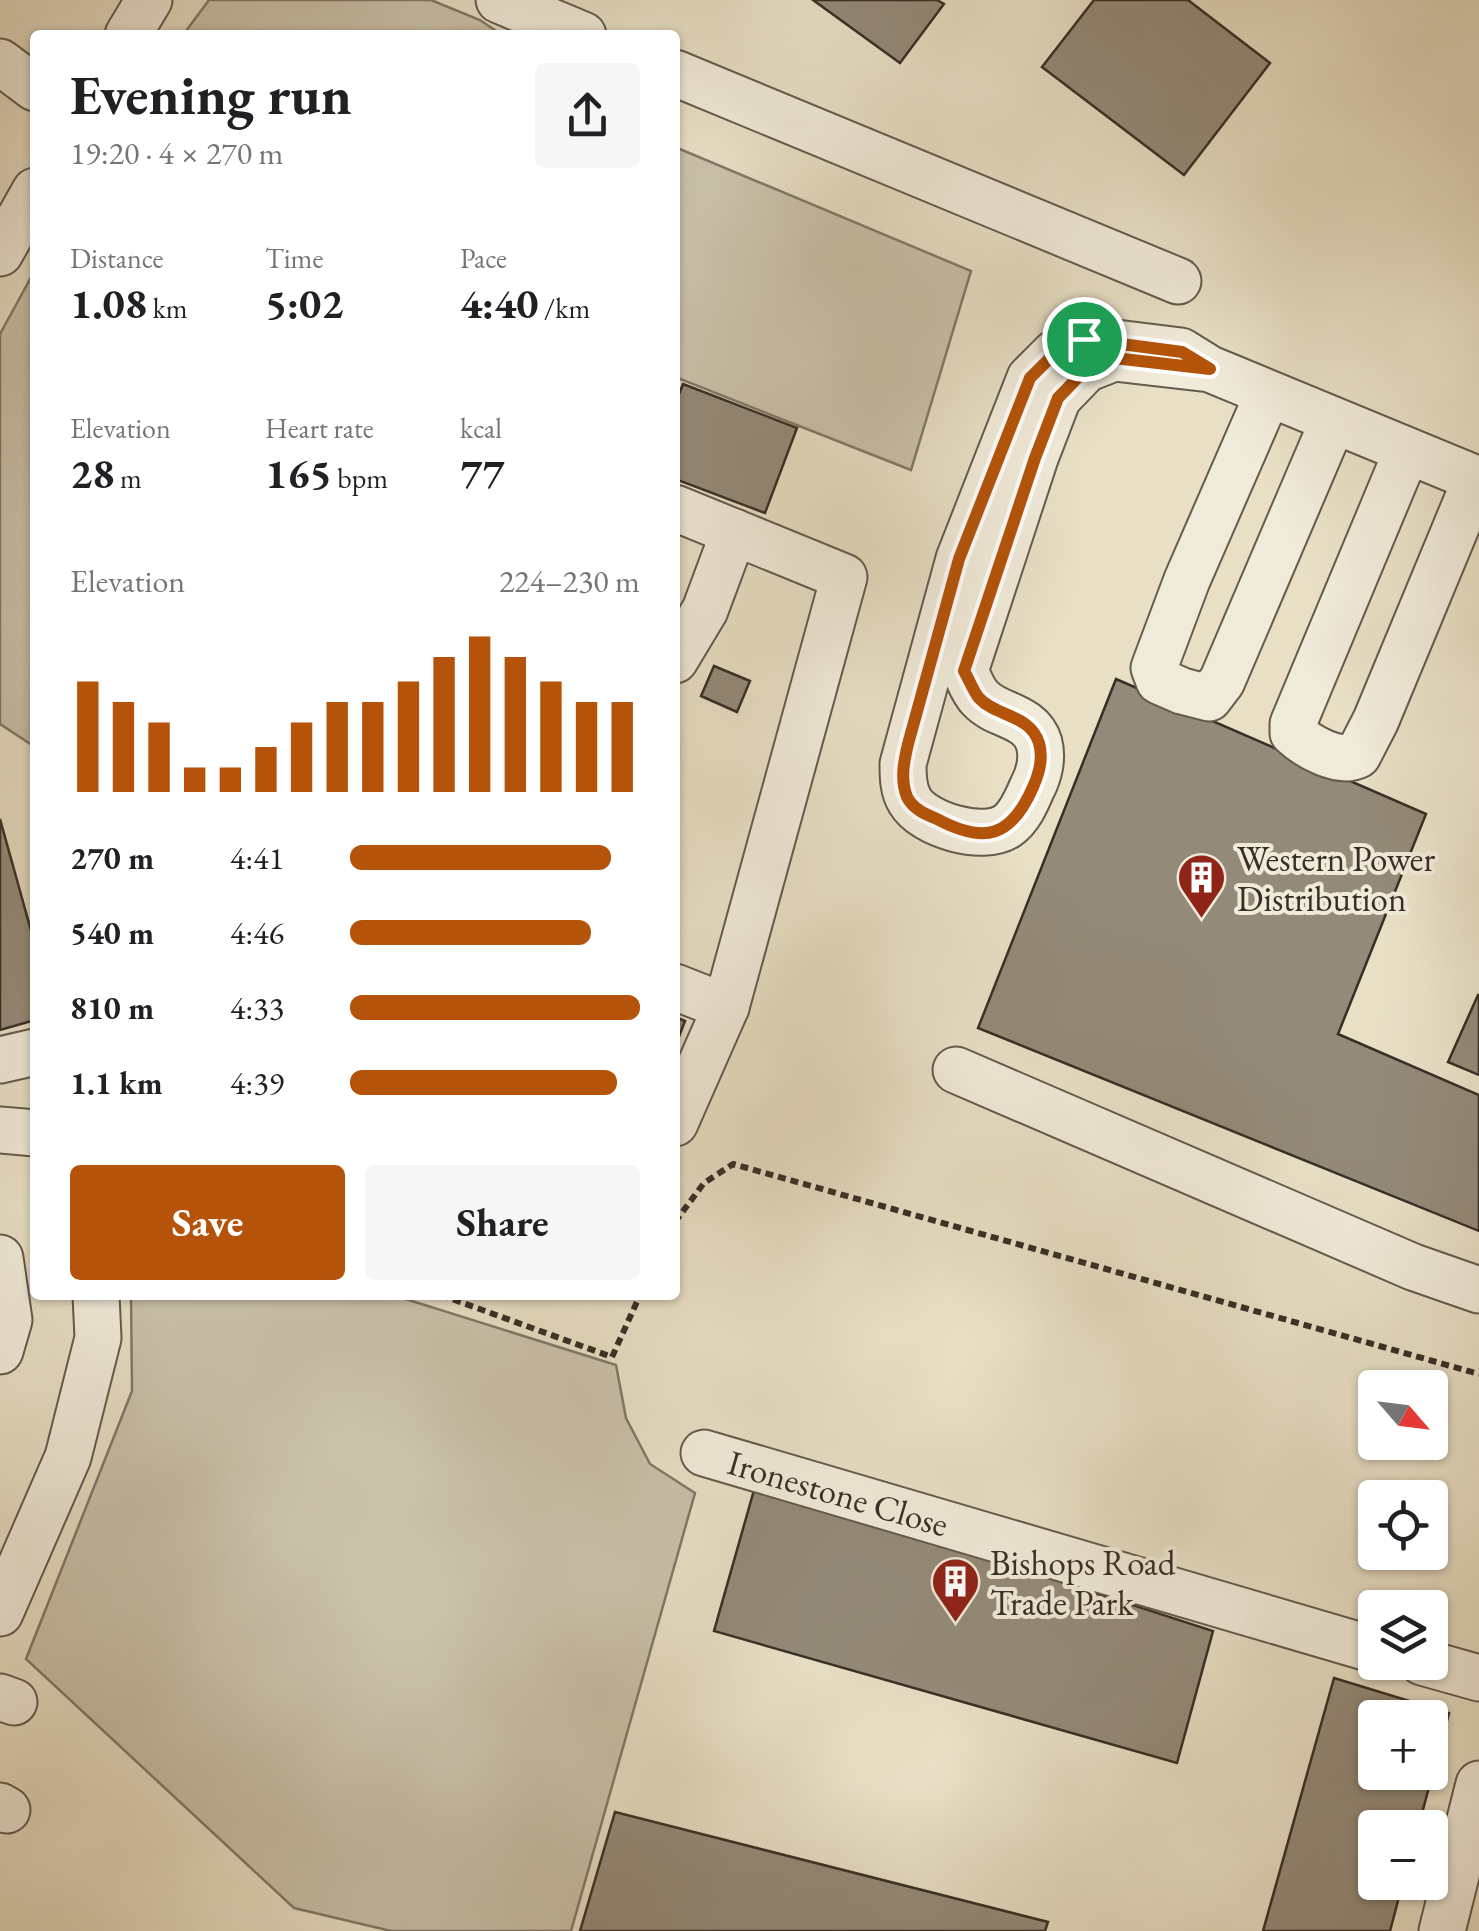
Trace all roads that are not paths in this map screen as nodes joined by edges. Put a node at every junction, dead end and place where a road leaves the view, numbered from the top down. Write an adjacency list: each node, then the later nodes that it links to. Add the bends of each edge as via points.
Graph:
1 (149, 0): 3 (street)
2 (499, 0): 4 (street)
3 (131, 30)
4 (571, 30)
5 (0, 62): 7 (street)
6 (680, 75): 10 (street)
7 (30, 84)
8 (30, 200): 9 (street)
9 (0, 253)
10 (1178, 282)
11 (1210, 369): 11 (street, via 1114,358 1086,369 1058,398 964,671 980,699 1022,720 1038,740 1034,784 1015,820 986,834 958,830 916,809 903,774 908,744 959,559 1030,378 1055,353 1084,339 1182,352); 12 (street)
12 (1268, 394): 13 (street); 13 (street, via 1156,660 1154,674 1182,692 1209,698 1222,680)
13 (1333, 421): 14 (street)
14 (1407, 451): 15 (street); 15 (street, via 1293,724 1301,741 1332,755 1350,760 1367,738)
15 (1478, 479)
16 (680, 510): 17 (street)
17 (734, 532): 18 (street, via 705,610); 20 (street, via 844,577)
18 (680, 652)
19 (680, 989): 20 (street)
20 (726, 1007): 24 (street)
21 (30, 1053): 22 (street)
22 (0, 1060)
23 (956, 1070): 28 (street)
24 (680, 1112)
25 (0, 1130): 26 (street)
26 (30, 1133)
27 (0, 1258): 30 (street, via 9,1320)
28 (1479, 1290)
29 (96, 1300): 32 (street, via 98,1338 68,1457)
30 (0, 1351)
31 (704, 1453): 33 (street, Ironestone Close)
32 (0, 1613)
33 (1358, 1645)
34 (1448, 1669): 35 (street)
35 (1479, 1678)
36 (1479, 1784): 37 (street)
37 (1467, 1880): 38 (street)
38 (1442, 1931)

